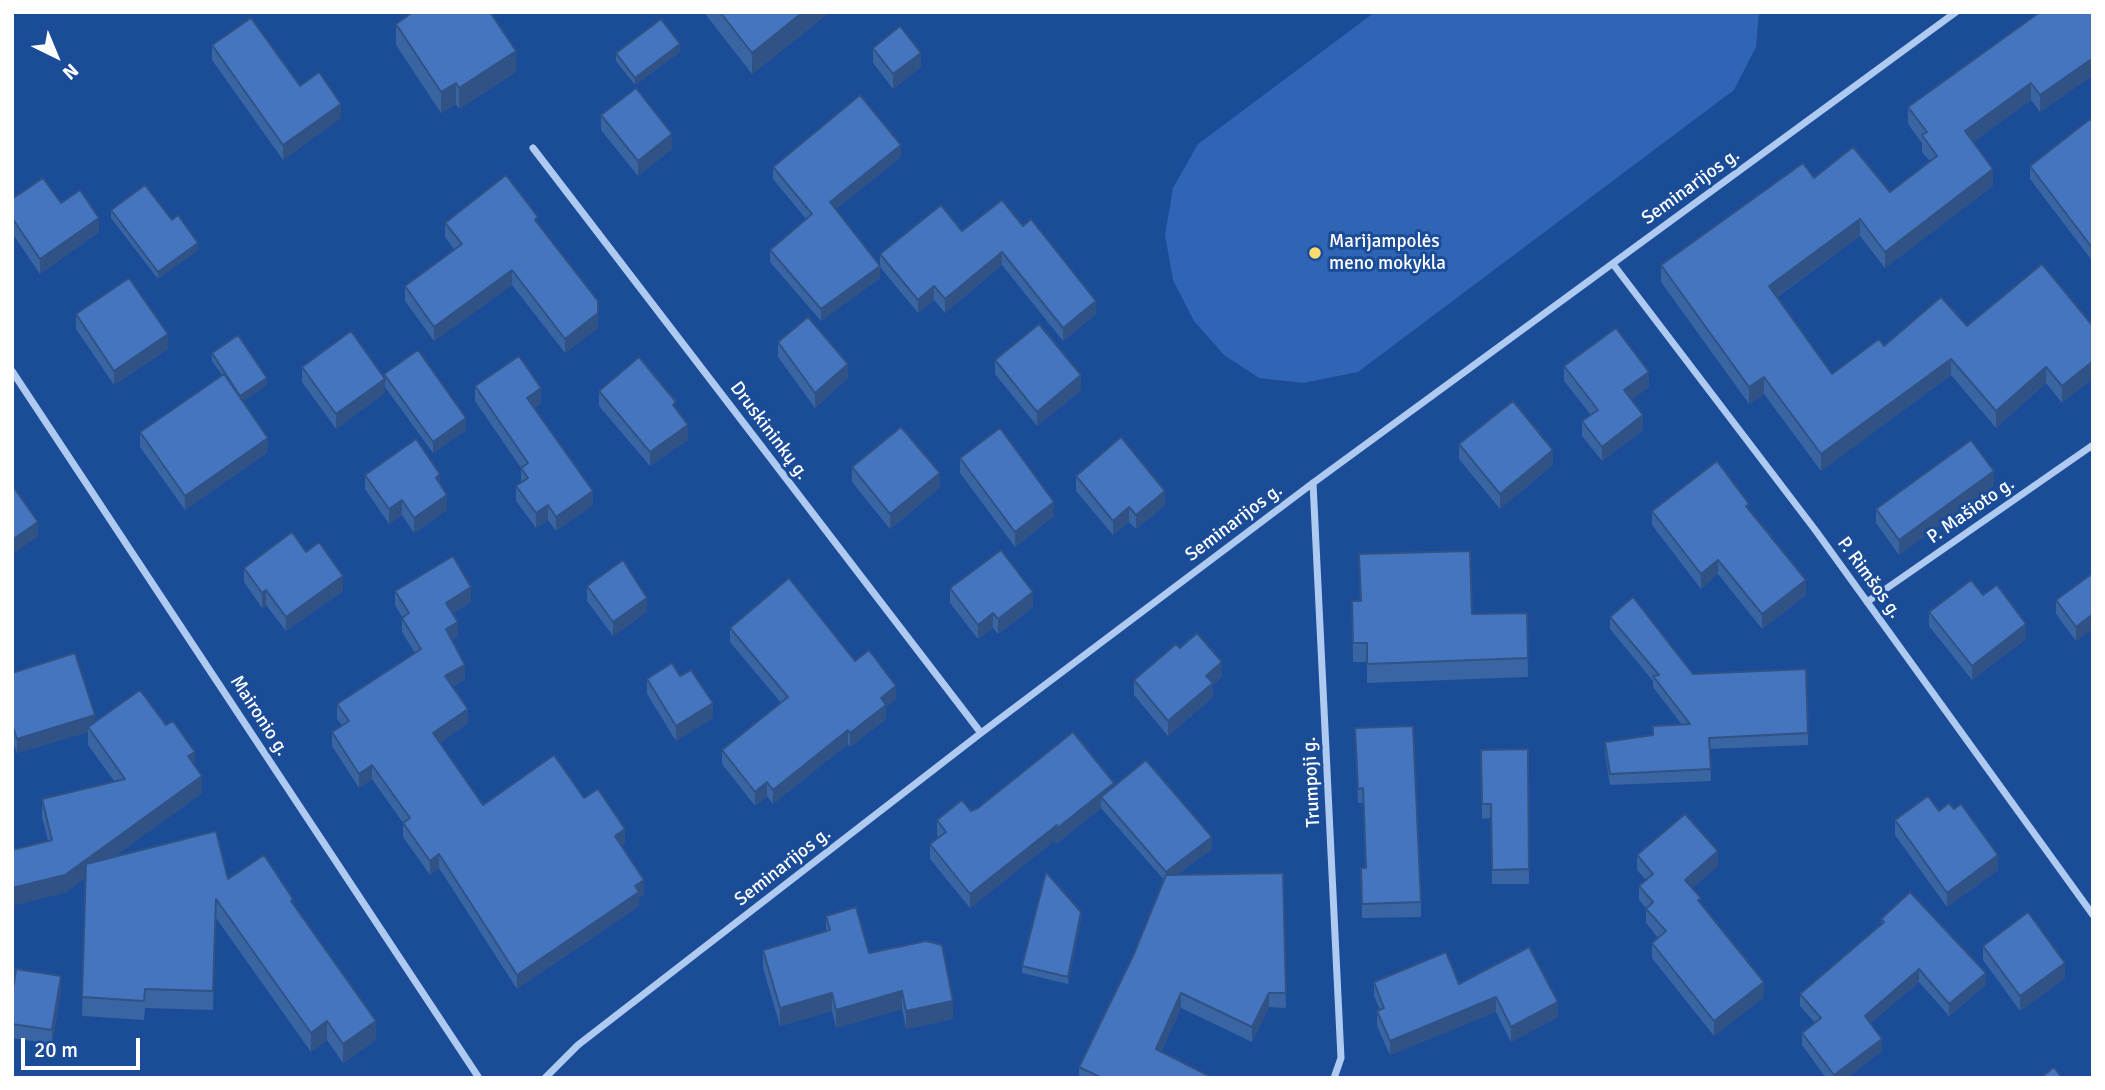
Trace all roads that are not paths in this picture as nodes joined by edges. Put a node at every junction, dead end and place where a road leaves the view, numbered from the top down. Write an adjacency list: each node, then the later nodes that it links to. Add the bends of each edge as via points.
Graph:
1 (1956, 12): 3 (street, Seminarijos g.)
2 (533, 148): 8 (street, Druskininkų g.)
3 (1613, 264): 6 (street, Seminarijos g.); 7 (street, P. Rimšos g.)
4 (12, 371): 10 (street, Maironio g.)
5 (2093, 445): 7 (street, P. Mašioto g.)
6 (1313, 483): 8 (street, Seminarijos g.); 12 (street, Trumpoji g., via 1340,1058)
7 (1867, 602): 9 (street, P. Rimšos g.)
8 (981, 733): 11 (street, Seminarijos g., via 578,1045)
9 (2093, 915)
10 (478, 1078)
11 (545, 1078)
12 (1334, 1078)

